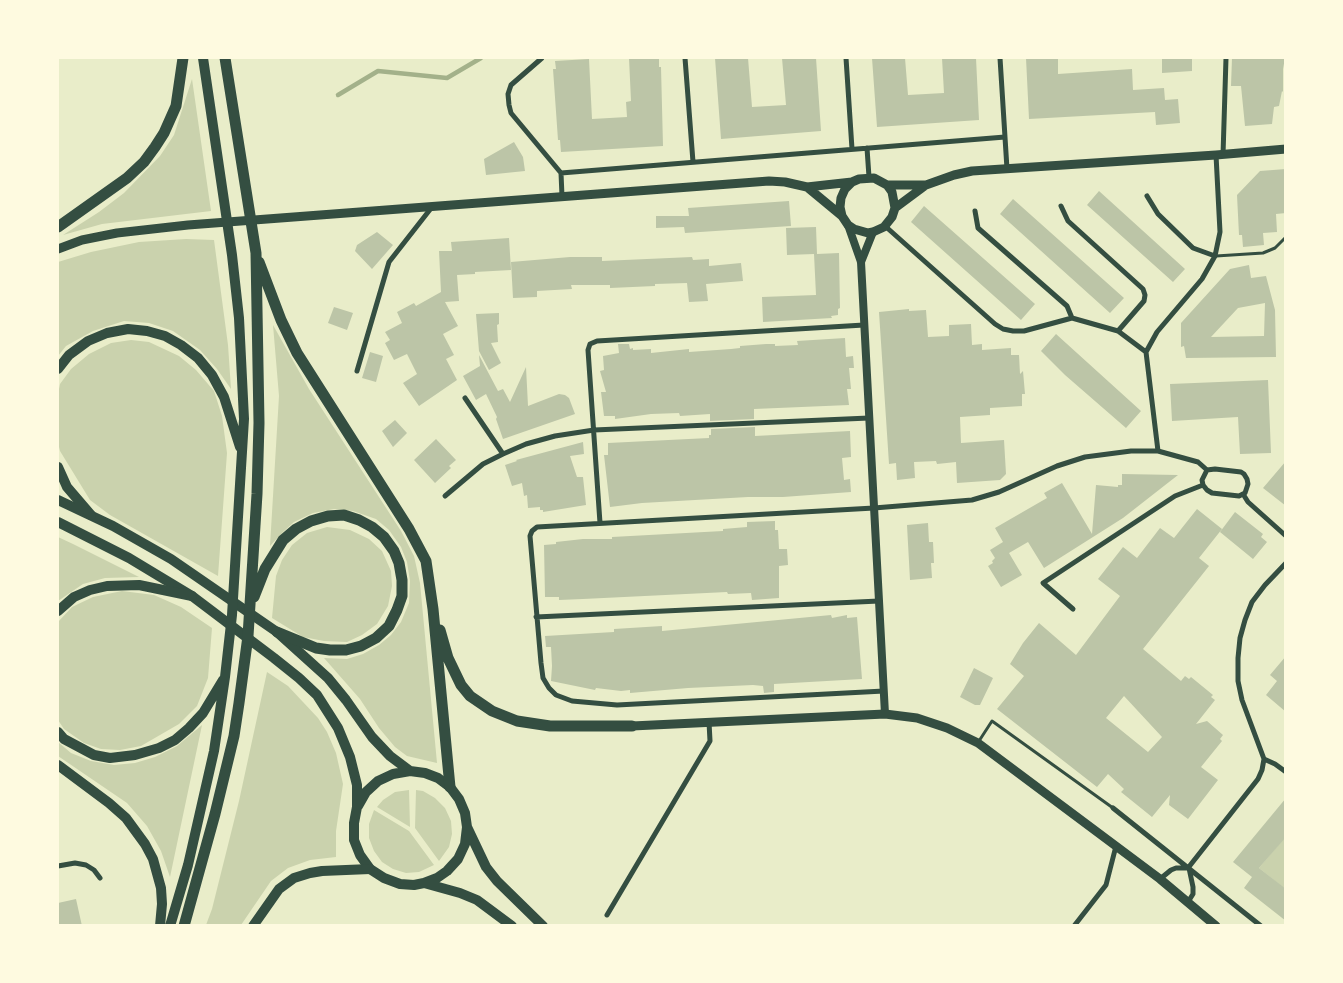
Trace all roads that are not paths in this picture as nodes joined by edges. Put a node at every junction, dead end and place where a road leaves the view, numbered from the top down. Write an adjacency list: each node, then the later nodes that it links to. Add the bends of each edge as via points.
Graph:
1 (183, 58): 30 (highway, via 176,106 144,162 127,178)
2 (203, 58): 51 (main road, via 239,318 244,392)
3 (225, 58): 35 (highway)
4 (542, 58): 16 (street, via 511,85 509,105 511,114)
5 (685, 58): 14 (street)
6 (846, 58): 11 (street)
7 (1000, 58): 9 (street)
8 (1226, 58): 13 (street)
9 (1005, 137): 10 (street); 15 (street)
10 (868, 148): 11 (street); 17 (street)
11 (852, 149): 14 (street)
12 (1286, 149): 13 (main road)
13 (1219, 155): 15 (main road); 36 (street, via 1220,232)
14 (693, 162): 16 (street)
15 (1007, 169): 19 (main road, via 972,171)
16 (561, 173): 22 (street)
17 (869, 178): 18 (main road); 20 (main road)
18 (852, 182): 21 (main road); 28 (main road, via 841,198)
19 (926, 184): 20 (main road); 26 (main road)
20 (887, 185): 26 (main road, via 895,200)
21 (807, 187): 22 (main road, via 769,181); 28 (main road)
22 (562, 196): 24 (main road)
23 (1147, 196): 36 (street, via 1158,214 1193,248)
24 (433, 206): 34 (main road, via 126,232 82,240); 45 (street, via 389,262)
25 (1061, 206): 42 (street, via 1068,221 1143,289 1144,301)
26 (895, 208): 31 (main road)
27 (975, 211): 40 (street, via 978,228 1067,306)
28 (842, 216): 29 (main road)
29 (848, 225): 32 (main road, via 861,232); 37 (street)
30 (58, 226)
31 (885, 226): 32 (main road); 40 (street, via 995,324 1024,331)
32 (873, 232): 37 (street)
33 (1286, 237): 36 (lane, via 1275,248 1263,253)
34 (58, 249)
35 (256, 253): 66 (highway, via 259,423); 67 (highway, via 297,353 420,547 426,562)
36 (1215, 256): 43 (street, via 1202,279 1157,332)
37 (860, 262): 41 (street)
38 (1286, 267): 39 (lane)
39 (1286, 271)
40 (1072, 318): 42 (street)
41 (864, 324): 47 (street); 48 (street, via 597,341 590,344 588,350)
42 (1118, 331): 43 (street)
43 (1146, 352): 49 (street)
44 (58, 369): 51 (main road, via 69,354 107,333 128,329 165,336 198,358 212,375 224,397)
45 (357, 371)
46 (465, 398): 50 (street)
47 (869, 418): 48 (street); 58 (street)
48 (594, 430): 50 (street, via 555,436); 61 (street)
49 (1158, 451): 53 (street, via 1198,462); 58 (street, via 1085,457 972,500)
50 (503, 454): 56 (street, via 483,464)
51 (242, 455): 72 (main road)
52 (58, 467): 59 (main road, via 67,487)
53 (1208, 470): 54 (street, via 1203,475); 55 (street, via 1244,474 1248,484)
54 (1203, 485): 55 (street, via 1212,492); 68 (street, via 1175,496 1043,583)
55 (1243, 494): 62 (street)
56 (445, 496)
57 (58, 500): 59 (main road)
58 (874, 508): 61 (street); 65 (street)
59 (91, 515): 71 (main road, via 171,559)
60 (58, 522): 64 (main road, via 129,558)
61 (600, 523): 70 (street, via 537,527 532,531)
62 (1286, 536)
63 (1286, 563): 79 (street, via 1252,602 1240,638 1238,681)
64 (192, 596): 69 (main road, via 139,585 107,586 74,597); 84 (main road, via 274,658 316,695 348,750 357,785)
65 (879, 601): 70 (street); 73 (street)
66 (250, 605): 71 (highway, via 273,555 290,535 311,521 344,516 359,520 384,537 400,563 402,596 389,626 376,638 346,650 330,650 316,648); 98 (highway, via 246,661 234,736)
67 (433, 609): 76 (highway, via 448,658 461,685 470,696 492,711 517,721 550,726); 83 (highway)
68 (1073, 609)
69 (58, 611)
70 (536, 617): 73 (street, via 543,678 556,695 572,701 617,705)
71 (277, 632): 81 (main road, via 328,678 372,737)
72 (225, 677): 77 (main road, via 203,713 189,728 158,748 110,758 94,755 71,744); 97 (main road, via 212,760)
73 (884, 691): 74 (street)
74 (885, 714): 75 (main road); 78 (main road, via 917,718)
75 (709, 722): 76 (main road); 95 (street, via 710,741)
76 (632, 726)
77 (58, 732)
78 (978, 743): 85 (lane, via 992,721); 87 (main road)
79 (1264, 760): 82 (street); 89 (street, via 1258,779)
80 (58, 765): 96 (main road, via 115,808 145,844 161,888)
81 (410, 771): 83 (main road, via 438,778); 84 (main road, via 378,781 366,792)
82 (1286, 772)
83 (450, 787): 86 (main road, via 462,806)
84 (358, 807): 90 (main road, via 354,840)
85 (1113, 808): 89 (street)
86 (467, 827): 93 (main road, via 465,844 458,859 447,871); 101 (main road, via 481,858 498,881)
87 (1116, 846): 92 (main road); 102 (street, via 1106,885)
88 (58, 866): 91 (street, via 86,865)
89 (1188, 868): 92 (street, via 1171,870); 94 (street, via 1193,894); 104 (street)
90 (370, 869): 93 (main road, via 400,884); 99 (main road, via 322,871 294,878 279,889)
91 (100, 878)
92 (1160, 880): 94 (main road)
93 (424, 883): 100 (main road, via 477,900)
94 (1188, 902): 103 (main road)
95 (607, 915)
96 (160, 926)
97 (170, 926)
98 (184, 926)
99 (253, 926)
100 (512, 926)
101 (543, 926)
102 (1074, 926)
103 (1216, 926)
104 (1261, 926)

